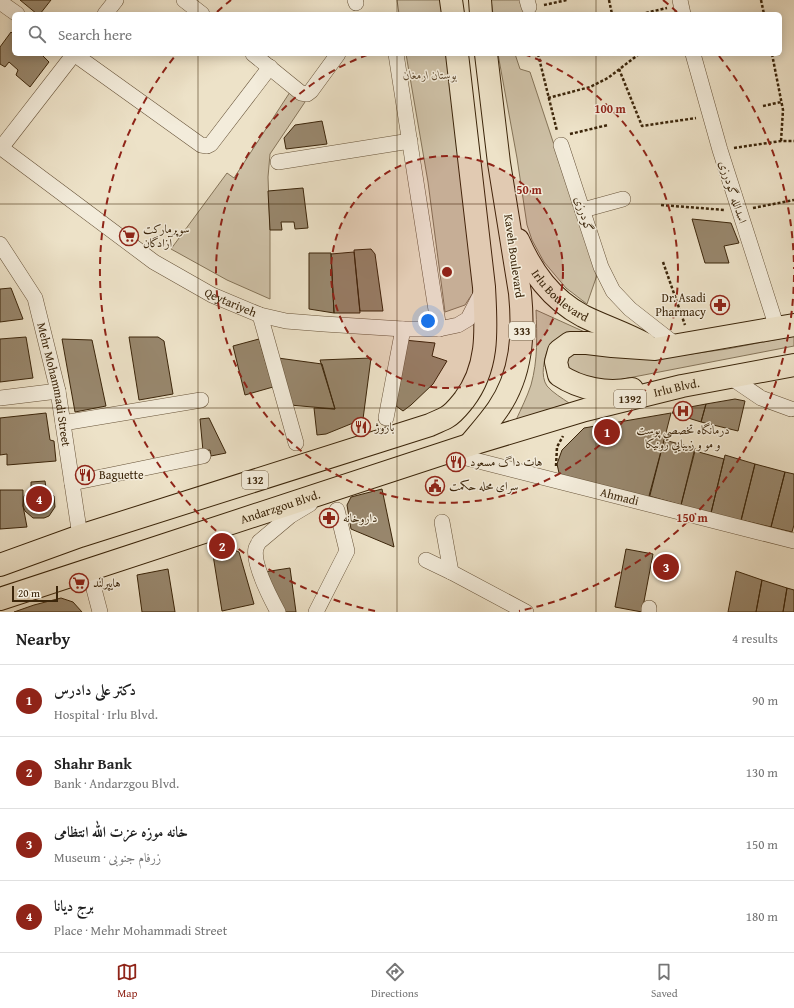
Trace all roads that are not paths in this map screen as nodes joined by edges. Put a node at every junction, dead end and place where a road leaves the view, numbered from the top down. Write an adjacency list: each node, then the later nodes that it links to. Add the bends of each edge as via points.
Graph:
1 (116, 0): 7 (street)
2 (184, 0): 8 (street)
3 (451, 0): 9 (main road)
4 (480, 0): 10 (main road)
5 (0, 2): 6 (street)
6 (14, 12)
7 (107, 12)
8 (199, 12)
9 (453, 12)
10 (481, 12)
11 (72, 56): 22 (street)
12 (77, 56): 19 (street, via 201,145 207,146)
13 (256, 56): 19 (street)
14 (337, 56): 19 (street, via 307,94 301,93)
15 (396, 56): 20 (street)
16 (457, 56): 28 (main road)
17 (486, 56): 25 (main road, Kaveh Boulevard / 333)
18 (694, 56): 30 (street, اسدالله گودرزی, via 720,150 769,300)
19 (270, 67)
20 (410, 141): 23 (street); 32 (street)
21 (560, 141): 26 (street, گودرزی)
22 (1, 148): 29 (street, Qeytariyeh, via 154,262 212,295)
23 (278, 162)
24 (622, 199): 26 (street)
25 (506, 203): 34 (main road, Irlu Boulevard, via 527,261 545,287 562,303 582,316 635,338); 45 (main road, Kaveh Boulevard / 333, via 522,315 520,353 506,396)
26 (583, 210): 33 (street, گودرزی, via 613,291 630,309)
27 (0, 244): 38 (street, Mehr Mohammadi Street, via 35,298)
28 (484, 287): 32 (street, Qeytariyeh, via 468,319 458,325); 49 (main road, 132, via 485,348 482,364 469,394 448,417 430,425)
29 (260, 315): 31 (street, Qeytariyeh, via 286,321); 44 (street)
30 (786, 326): 33 (main road)
31 (404, 329): 32 (street, Qeytariyeh); 42 (street)
32 (440, 329)
33 (684, 344): 34 (main road)
34 (654, 349): 37 (main road, via 570,343 559,351 556,362 559,375 571,383 588,388 628,390 655,384)
35 (794, 365): 36 (main road, Irlu Blvd. / 1392)
36 (730, 377): 37 (main road, Irlu Blvd. / 1392); 41 (street, via 761,398)
37 (682, 386): 45 (main road, Irlu Blvd. / 1392, via 585,410)
38 (58, 391): 39 (street); 43 (street, Mehr Mohammadi Street)
39 (0, 398)
40 (201, 400): 43 (street)
41 (791, 409)
42 (386, 418)
43 (63, 423): 48 (street, Mehr Mohammadi Street)
44 (296, 443)
45 (469, 445): 46 (main road, Andarzgou Blvd.)
46 (446, 452): 50 (main road, Andarzgou Blvd.); 56 (street, Ahmadi)
47 (203, 456): 48 (street)
48 (72, 483): 54 (street, Mehr Mohammadi Street)
49 (228, 488): 51 (main road, 132); 52 (main road, via 220,497 220,507 233,517)
50 (335, 500): 52 (main road, Andarzgou Blvd.); 63 (street, via 290,516 256,547 257,562); 64 (street, via 347,551)
51 (179, 504): 54 (main road, 132); 55 (main road, via 187,505 192,511 192,528)
52 (249, 517): 55 (main road, Andarzgou Blvd.)
53 (442, 522): 60 (street)
54 (80, 536): 58 (main road, 132)
55 (187, 538): 59 (main road, Andarzgou Blvd.)
56 (794, 541)
57 (426, 560): 60 (street)
58 (0, 566)
59 (89, 570): 61 (main road, Andarzgou Blvd.); 62 (street)
60 (451, 572): 65 (street)
61 (0, 599)
62 (100, 612)
63 (278, 612)
64 (316, 612)
65 (526, 612)

